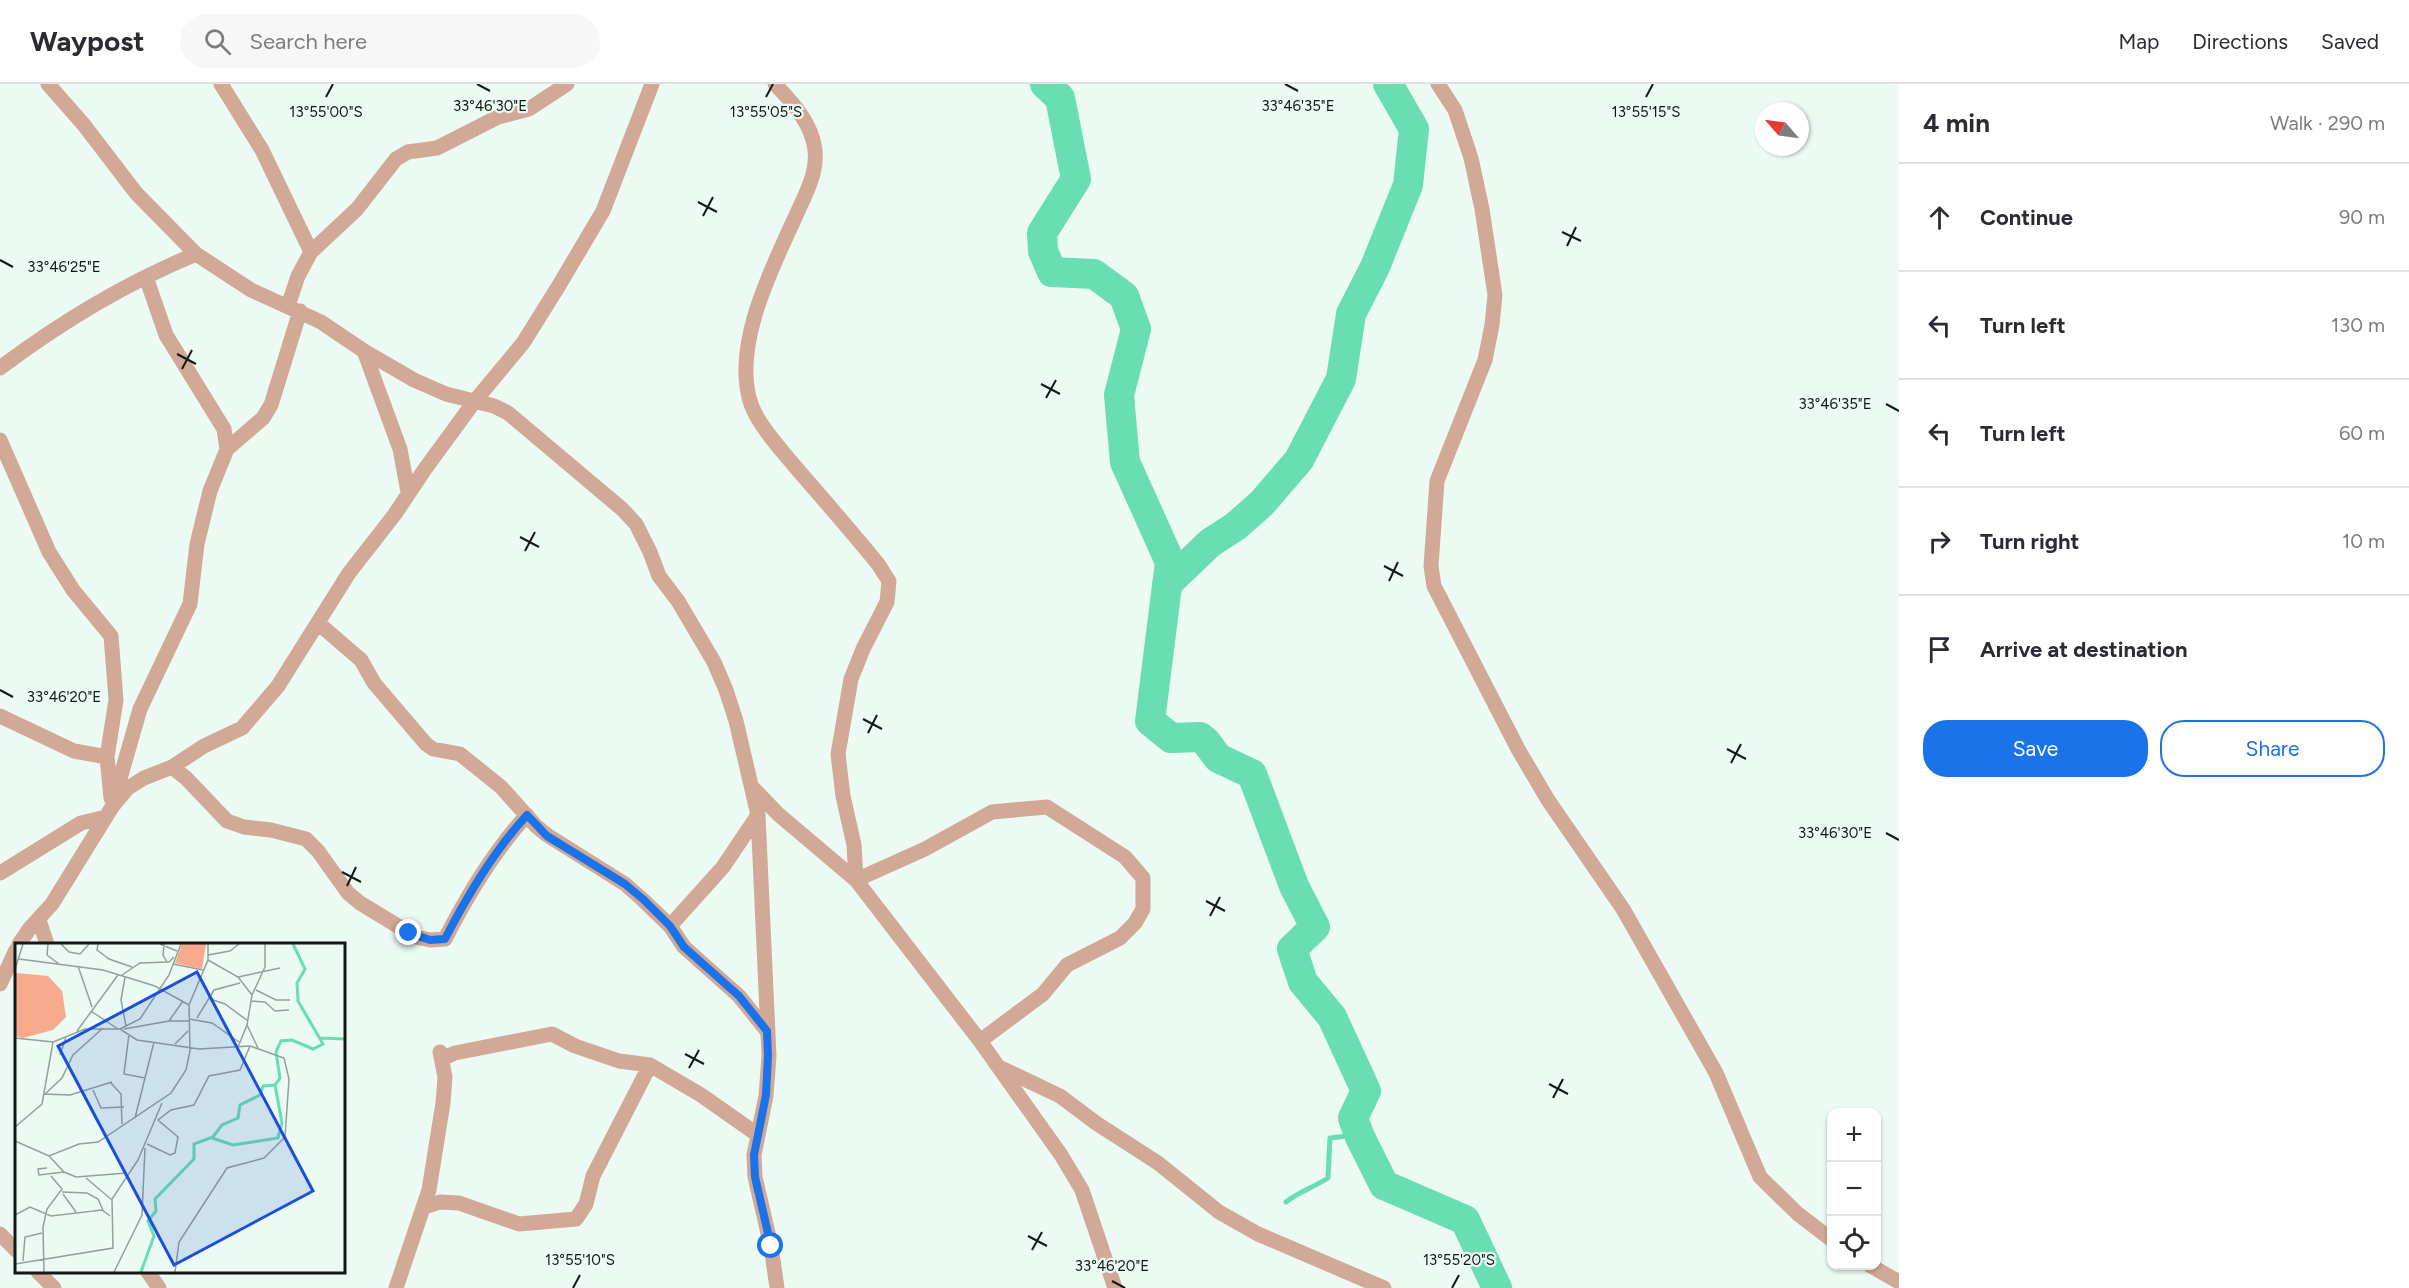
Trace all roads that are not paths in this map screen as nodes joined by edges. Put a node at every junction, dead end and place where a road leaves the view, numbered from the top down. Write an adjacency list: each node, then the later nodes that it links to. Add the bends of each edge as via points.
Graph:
1 (48, 84): 8 (street, via 136,193)
2 (567, 84): 7 (street, via 529,109 498,117 437,148 408,152 396,159 357,209)
3 (652, 84): 13 (street, via 603,211 523,343)
4 (775, 84): 26 (street, via 807,126 816,159 813,177 752,324 746,379 751,405 775,442 879,564 889,582 887,602 851,679 838,754)
5 (1438, 84): 40 (street, via 1455,110 1471,158 1494,295 1485,360 1437,481 1431,566 1434,586 1518,750 1623,909 1711,1063 1760,1177)
6 (226, 85): 7 (street)
7 (311, 252): 10 (street, via 298,276)
8 (196, 254): 9 (street); 10 (street, via 252,290)
9 (146, 277): 12 (street, via 93,304); 15 (street, via 166,335 224,429)
10 (294, 309): 11 (street, via 342,334); 15 (street, via 271,405 263,418)
11 (364, 351): 13 (street, via 414,380); 16 (street, via 400,449)
12 (0, 368)
13 (474, 402): 16 (street); 21 (street, via 508,413 636,524 659,576 714,662 726,690)
14 (0, 440): 19 (street, via 49,552 73,590 111,636 116,700)
15 (227, 449): 22 (street, via 210,491 197,544 190,604 140,709)
16 (408, 492): 17 (street)
17 (318, 623): 20 (street, via 278,686 242,728); 23 (street, via 362,660 374,683 426,744 460,754 508,793)
18 (0, 716): 19 (street, via 74,751)
19 (107, 757): 22 (street)
20 (172, 767): 22 (street, via 128,789); 23 (street, via 227,821 306,839 360,903 409,933 430,940 445,939 485,867)
21 (752, 786): 24 (street); 26 (street, via 778,814)
22 (109, 812): 25 (street, via 81,823); 27 (street)
23 (527, 815): 28 (street, via 547,836 625,884)
24 (758, 815): 28 (street, via 723,867); 33 (street)
25 (0, 873)
26 (856, 880): 34 (street); 34 (street, via 925,849 992,812 1035,807 1047,807 1125,857 1143,878 1143,909 1120,938 1067,965 1043,994)
27 (39, 920): 29 (street); 30 (street)
28 (670, 926): 33 (street, via 684,947 739,996)
29 (20, 943)
30 (46, 943)
31 (15, 952): 32 (street)
32 (0, 984)
33 (767, 1031): 37 (street, via 766,1095)
34 (980, 1041): 36 (street)
35 (650, 1065): 37 (street); 38 (street, via 593,1176 586,1204 576,1219 519,1224 459,1203 440,1202); 38 (street, via 619,1060 546,1033 519,1042 441,1055 445,1077 443,1103)
36 (998, 1067): 46 (street, via 1082,1190); 51 (street, via 1060,1096 1158,1163 1219,1212 1258,1234)
37 (758, 1135): 50 (street, via 755,1177)
38 (425, 1207): 49 (street)
39 (0, 1234): 41 (street)
40 (1827, 1236)
41 (15, 1249)
42 (1878, 1270): 45 (street)
43 (39, 1273): 47 (street)
44 (149, 1273): 48 (street)
45 (1899, 1282)
46 (1109, 1284)
47 (54, 1288)
48 (159, 1288)
49 (396, 1288)
50 (777, 1288)
51 (1384, 1288)

